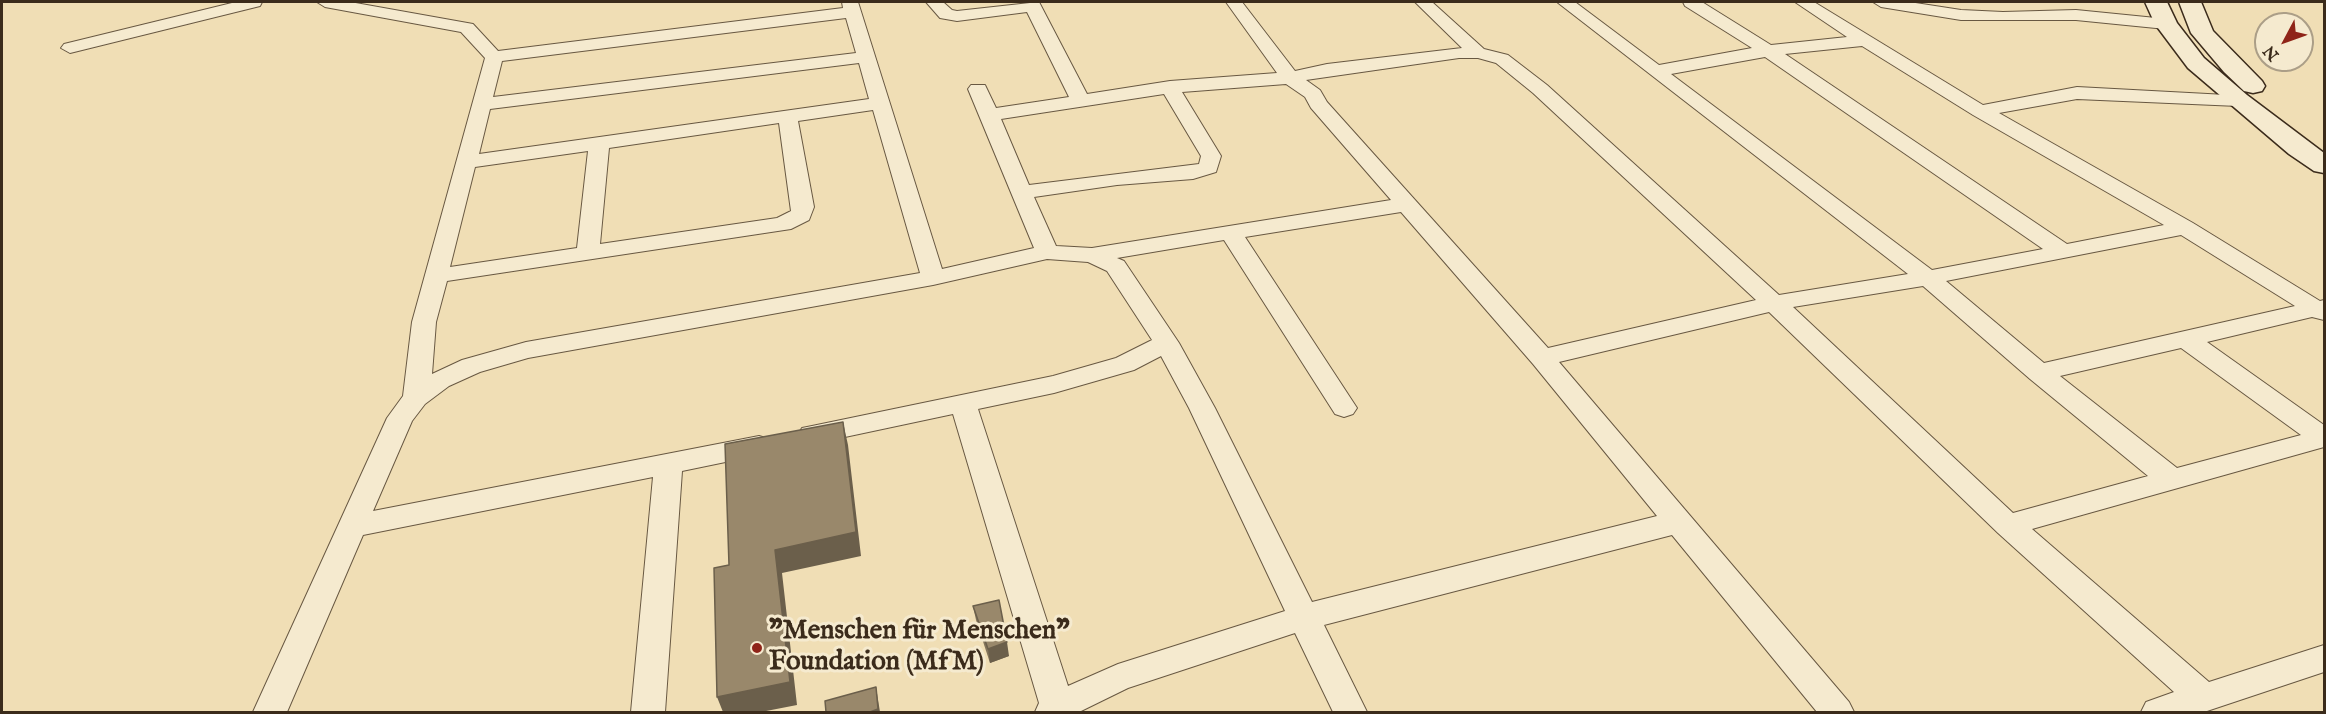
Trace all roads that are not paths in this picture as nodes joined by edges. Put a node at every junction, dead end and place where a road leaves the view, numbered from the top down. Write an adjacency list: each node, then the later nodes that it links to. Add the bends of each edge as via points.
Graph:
1 (254, 2): 16 (street)
2 (325, 2): 19 (street, via 467,28)
3 (934, 2): 11 (street, via 946,14 957,16)
4 (1234, 2): 22 (street)
5 (1424, 2): 18 (street)
6 (1565, 2): 21 (street)
7 (1691, 2): 17 (street)
8 (1803, 2): 15 (street)
9 (1881, 2): 13 (street)
10 (2190, 2): 32 (main road, via 2202,33 2232,67)
11 (1032, 4): 26 (street)
12 (852, 7): 19 (street); 20 (street)
13 (1962, 8): 14 (street, via 2003,17)
14 (2161, 13): 25 (main road, via 2196,63)
15 (1867, 40): 17 (street); 29 (street)
16 (70, 48)
17 (1768, 51): 21 (street); 41 (street)
18 (1478, 53): 22 (street, via 1327,70); 47 (street, via 1502,59 1540,89)
19 (494, 57): 27 (street)
20 (867, 57): 27 (street); 28 (street)
21 (1655, 71): 46 (street)
22 (1290, 78): 23 (street); 37 (street, via 1313,94)
23 (1170, 87): 26 (street); 36 (street, via 1211,156 1209,168)
24 (978, 89): 30 (street)
25 (2238, 100): 29 (street, via 2076,93); 35 (main road)
26 (1082, 101): 30 (street)
27 (480, 104): 34 (street)
28 (881, 104): 31 (street); 45 (street)
29 (1980, 111): 38 (street)
30 (989, 115): 36 (street)
31 (788, 118): 33 (street); 42 (street, via 803,207 801,215 783,224)
32 (2325, 143)
33 (599, 144): 34 (street); 42 (street)
34 (466, 162): 44 (street)
35 (2325, 165)
36 (1023, 192): 40 (street, via 1031,221)
37 (1407, 204): 39 (street); 51 (street)
38 (2185, 228): 41 (street); 48 (street)
39 (1231, 233): 43 (street); 55 (street)
40 (1047, 252): 43 (street); 45 (street)
41 (2063, 252): 46 (street)
42 (588, 253): 44 (street)
43 (1092, 255): 50 (street, via 1116,266)
44 (435, 276): 53 (street, via 424,322)
45 (933, 278): 53 (street, via 526,350 471,366 440,380)
46 (1928, 278): 47 (street); 52 (street)
47 (1774, 303): 51 (street); 60 (street)
48 (2322, 310): 49 (street)
49 (2187, 340): 52 (street); 56 (street)
50 (1166, 344): 54 (street, via 1125,364 1081,377); 62 (street, via 1202,408)
51 (1542, 358): 59 (street)
52 (2039, 373): 58 (street)
53 (416, 398): 61 (street, via 400,418)
54 (963, 402): 57 (street); 65 (street)
55 (1344, 408)
56 (2325, 438): 58 (street)
57 (668, 466): 61 (street); 67 (street)
58 (2171, 479): 60 (street)
59 (1678, 522): 62 (street); 69 (street)
60 (2008, 525): 64 (street)
61 (353, 526): 66 (street)
62 (1305, 617): 65 (street, via 1118,678 1072,699); 68 (street)
63 (2325, 659): 64 (street)
64 (2204, 698): 70 (street)
65 (1056, 711)
66 (270, 712)
67 (648, 712)
68 (1350, 712)
69 (1837, 712)
70 (2158, 712)

